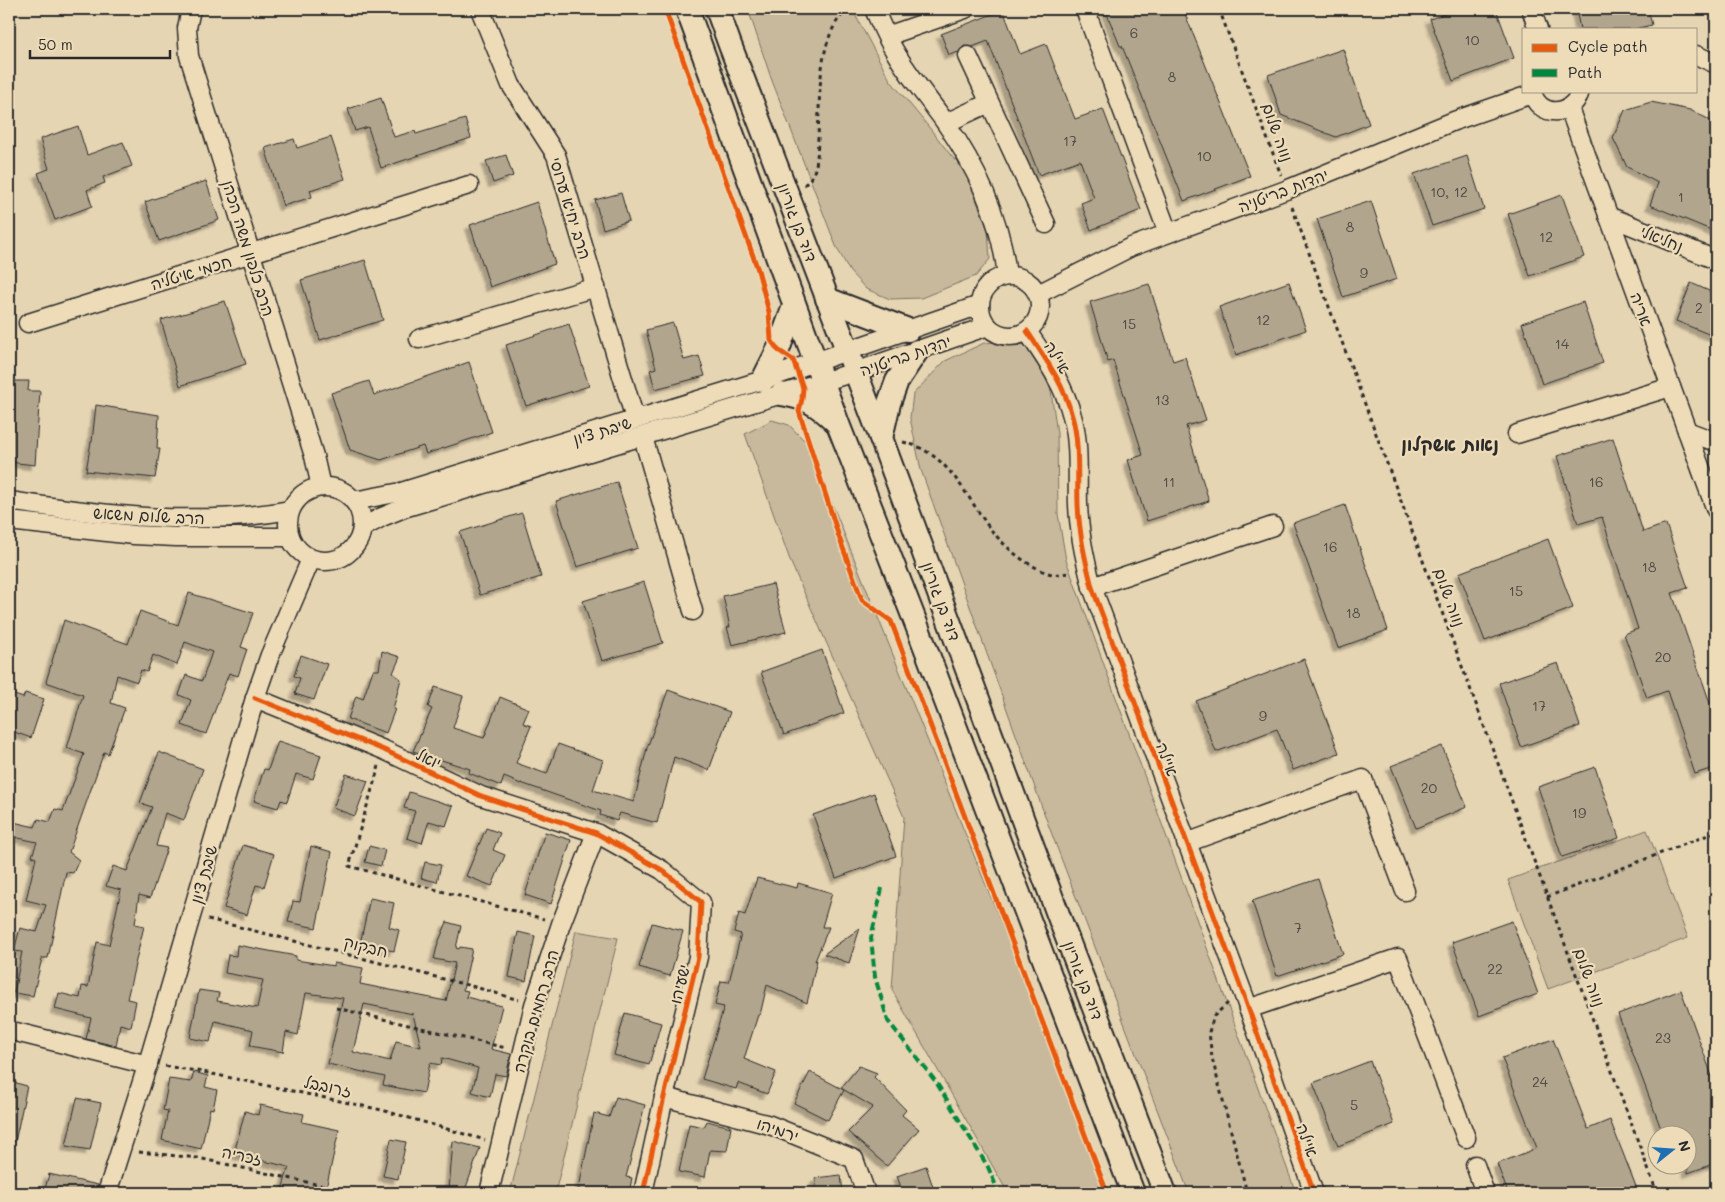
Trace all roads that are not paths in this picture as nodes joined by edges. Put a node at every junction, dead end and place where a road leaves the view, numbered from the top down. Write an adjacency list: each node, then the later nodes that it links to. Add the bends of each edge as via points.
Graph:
1 (191, 9): 23 (street, הרב כלפון משה הכהן, via 187,28 189,56)
2 (480, 9): 26 (street, הרב יחיא ערוסי, via 511,85 556,155)
3 (687, 9): 30 (main road, דוד בן גוריון)
4 (718, 9): 28 (main road, דוד בן גוריון)
5 (874, 9): 10 (street)
6 (965, 9): 10 (street)
7 (1085, 9): 22 (street)
8 (1531, 9): 9 (street)
9 (1538, 28)
10 (887, 36): 18 (street)
11 (968, 56): 16 (street)
12 (1698, 56): 13 (street)
13 (1716, 64)
14 (1580, 92): 17 (street)
15 (1532, 93): 17 (street, via 1535,101 1547,110 1562,112); 22 (street, יהדות בריטניה)
16 (989, 103): 18 (street); 21 (street)
17 (1569, 108): 20 (street, אריה)
18 (946, 123): 25 (street, via 986,193 998,227)
19 (469, 185): 23 (street, חכמי איטליה)
20 (1608, 216): 24 (street, נחליאלי); 40 (street, אריה)
21 (1046, 224)
22 (1168, 233): 27 (street, יהדות בריטניה, via 1131,247)
23 (250, 253): 31 (street, חכמי איטליה); 49 (street, הרב כלפון משה הכהן)
24 (1716, 260)
25 (1007, 276): 27 (street, via 1025,279); 29 (street, via 995,279 987,286)
26 (596, 287): 35 (street); 42 (street, הרב יחיא ערוסי)
27 (1038, 294): 34 (street, via 1040,312)
28 (827, 299): 33 (main road); 37 (main road, דוד בן גוריון)
29 (980, 305): 32 (street, via 981,315); 33 (street, יהדות בריטניה)
30 (794, 306): 38 (main road, דוד בן גוריון); 39 (main road)
31 (28, 323)
32 (988, 326): 34 (street, via 1006,337); 36 (street, יהדות בריטניה)
33 (908, 330): 37 (street, יהדות בריטניה)
34 (1028, 331): 59 (street, איילה, via 1055,374 1073,417 1082,547)
35 (419, 339)
36 (917, 351): 37 (street, יהדות בריטניה); 47 (main road, via 897,381)
37 (851, 361): 38 (street, יהדות בריטניה); 47 (main road, דוד בן גוריון)
38 (819, 372): 39 (street, שיבת ציון); 41 (street, שיבת ציון); 43 (main road, דוד בן גוריון)
39 (763, 380): 42 (street, שיבת ציון)
40 (1671, 387): 44 (street, אריה); 45 (street)
41 (781, 394): 43 (main road, via 821,407); 46 (street, שיבת ציון)
42 (635, 419): 51 (street, שיבת ציון, via 401,492)
43 (838, 424): 75 (main road, דוד בן גוריון)
44 (1687, 431): 48 (street); 53 (street, אריה)
45 (1517, 434)
46 (643, 436): 56 (street, שיבת ציון, via 404,508); 60 (street)
47 (882, 441): 76 (main road, דוד בן גוריון)
48 (1716, 442)
49 (321, 487): 51 (street, via 343,491); 52 (street, via 306,492)
50 (9, 500): 52 (street, הרב שלום משאש, via 62,509 175,519 235,518)
51 (354, 502): 56 (street)
52 (290, 510): 57 (street)
53 (1716, 510)
54 (9, 521): 57 (street, הרב שלום משאש, via 134,535)
55 (1273, 526): 59 (street)
56 (362, 528): 58 (street, via 354,546 340,558)
57 (290, 537): 58 (street, via 298,550)
58 (311, 559): 61 (street, שיבת ציון)
59 (1090, 579): 63 (street, איילה)
60 (692, 611)
61 (255, 698): 62 (street, יואל, via 384,750 482,796); 67 (street, שיבת ציון)
62 (596, 833): 68 (street, ישעיהו, via 662,870 700,902 698,957); 72 (street, הרב רחמים בוקרה, via 534,1005)
63 (1186, 843): 64 (street, via 1363,779); 65 (street, איילה)
64 (1405, 891)
65 (1246, 1002): 69 (street, via 1398,958); 77 (street, איילה)
66 (16, 1032): 67 (street)
67 (148, 1064): 71 (street, שיבת ציון)
68 (664, 1097): 73 (street, ישעיהו); 74 (street, ירמיהו, via 770,1125 854,1159)
69 (1466, 1138)
70 (1475, 1165): 78 (street)
71 (107, 1193)
72 (489, 1193)
73 (642, 1193)
74 (866, 1193)
75 (1133, 1193)
76 (1165, 1193)
77 (1314, 1193)
78 (1485, 1193)

